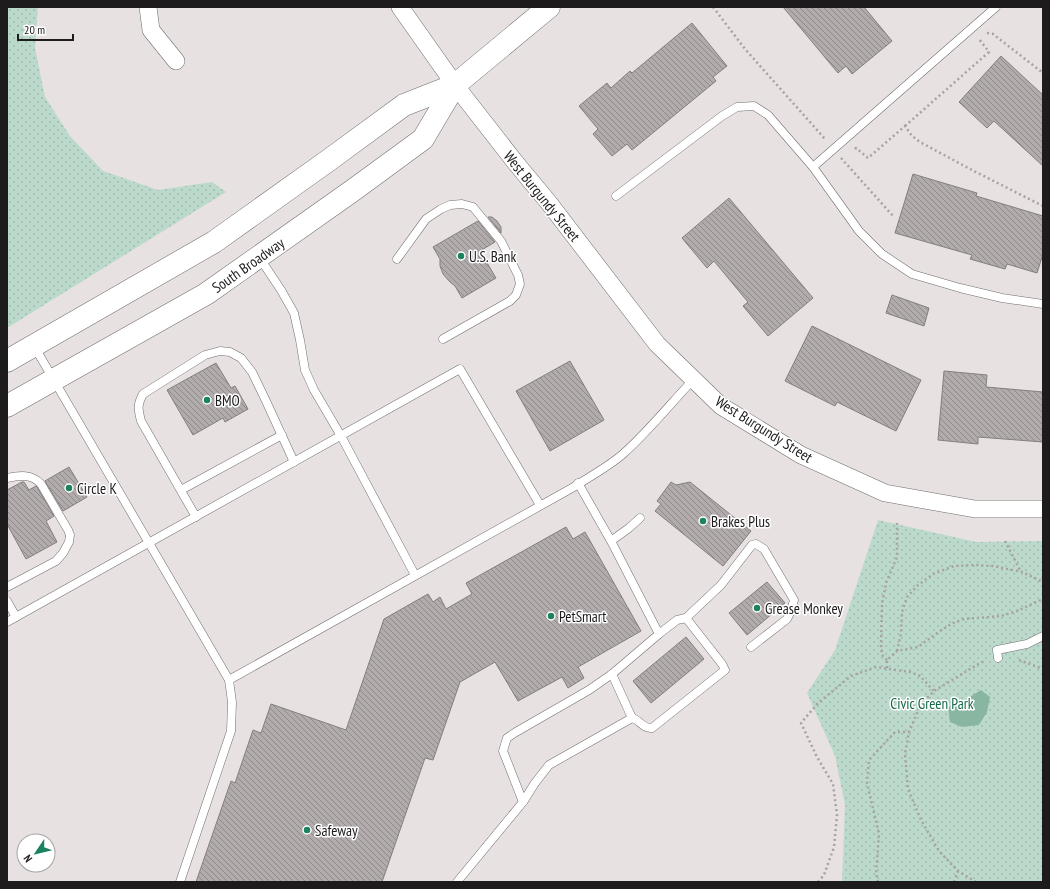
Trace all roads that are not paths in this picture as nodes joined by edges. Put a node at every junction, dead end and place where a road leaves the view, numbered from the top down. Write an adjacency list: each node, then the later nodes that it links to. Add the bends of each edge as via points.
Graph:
1 (148, 7): 5 (street, via 151,30)
2 (400, 7): 6 (street, West Burgundy Street)
3 (549, 7): 6 (main road, South Broadway)
4 (996, 7): 7 (lane)
5 (176, 61)
6 (455, 85): 9 (main road, South Broadway, via 423,139); 13 (main road, South Broadway, via 404,105 214,242); 15 (street, West Burgundy Street, via 658,344)
7 (813, 167): 8 (lane, via 768,115 754,106 737,107); 11 (lane, via 859,231 882,254 912,274 1002,298)
8 (616, 196)
9 (259, 257): 16 (main road, South Broadway, via 206,294); 19 (lane, via 294,312 306,370 314,390)
10 (397, 259): 12 (lane, via 426,219 450,205 462,204 473,207 501,241 518,275 520,284 516,295 510,301)
11 (1043, 304)
12 (443, 339)
13 (34, 346): 14 (main road, South Broadway); 16 (lane)
14 (7, 361)
15 (694, 379): 22 (lane, via 623,454); 25 (street, West Burgundy Street, via 721,406 801,455 885,494 975,509)
16 (53, 380): 17 (main road, South Broadway); 29 (lane)
17 (7, 406)
18 (282, 435): 20 (lane); 23 (lane); 23 (lane, via 252,372 241,358 230,352 220,351 205,355 143,394 138,409 141,421)
19 (341, 436): 20 (lane); 24 (lane, via 460,369); 30 (lane)
20 (294, 462): 26 (lane)
21 (7, 478): 31 (lane, via 17,475 38,480 70,535 66,548 56,561)
22 (578, 483): 24 (lane); 28 (lane)
23 (181, 490): 26 (lane)
24 (540, 505): 30 (lane)
25 (1043, 509)
26 (196, 517): 29 (lane)
27 (640, 518): 28 (lane)
28 (611, 541): 36 (lane)
29 (149, 543): 33 (lane); 41 (lane)
30 (415, 575): 41 (lane)
31 (7, 587)
32 (7, 601): 33 (lane)
33 (16, 618): 35 (lane)
34 (686, 618): 36 (lane, via 677,620); 38 (lane, via 721,585 752,545 756,544 764,549 794,600 792,611 787,618); 42 (lane, via 725,670 652,728)
35 (7, 622)
36 (659, 634): 40 (lane)
37 (1043, 636): 39 (lane, via 1027,644 997,650)
38 (751, 647)
39 (998, 658)
40 (612, 674): 42 (lane); 43 (lane, via 507,738 503,751)
41 (229, 680): 44 (lane, via 232,702 231,731)
42 (632, 718): 43 (lane, via 549,764)
43 (523, 802): 45 (lane)
44 (180, 882)
45 (457, 882)

